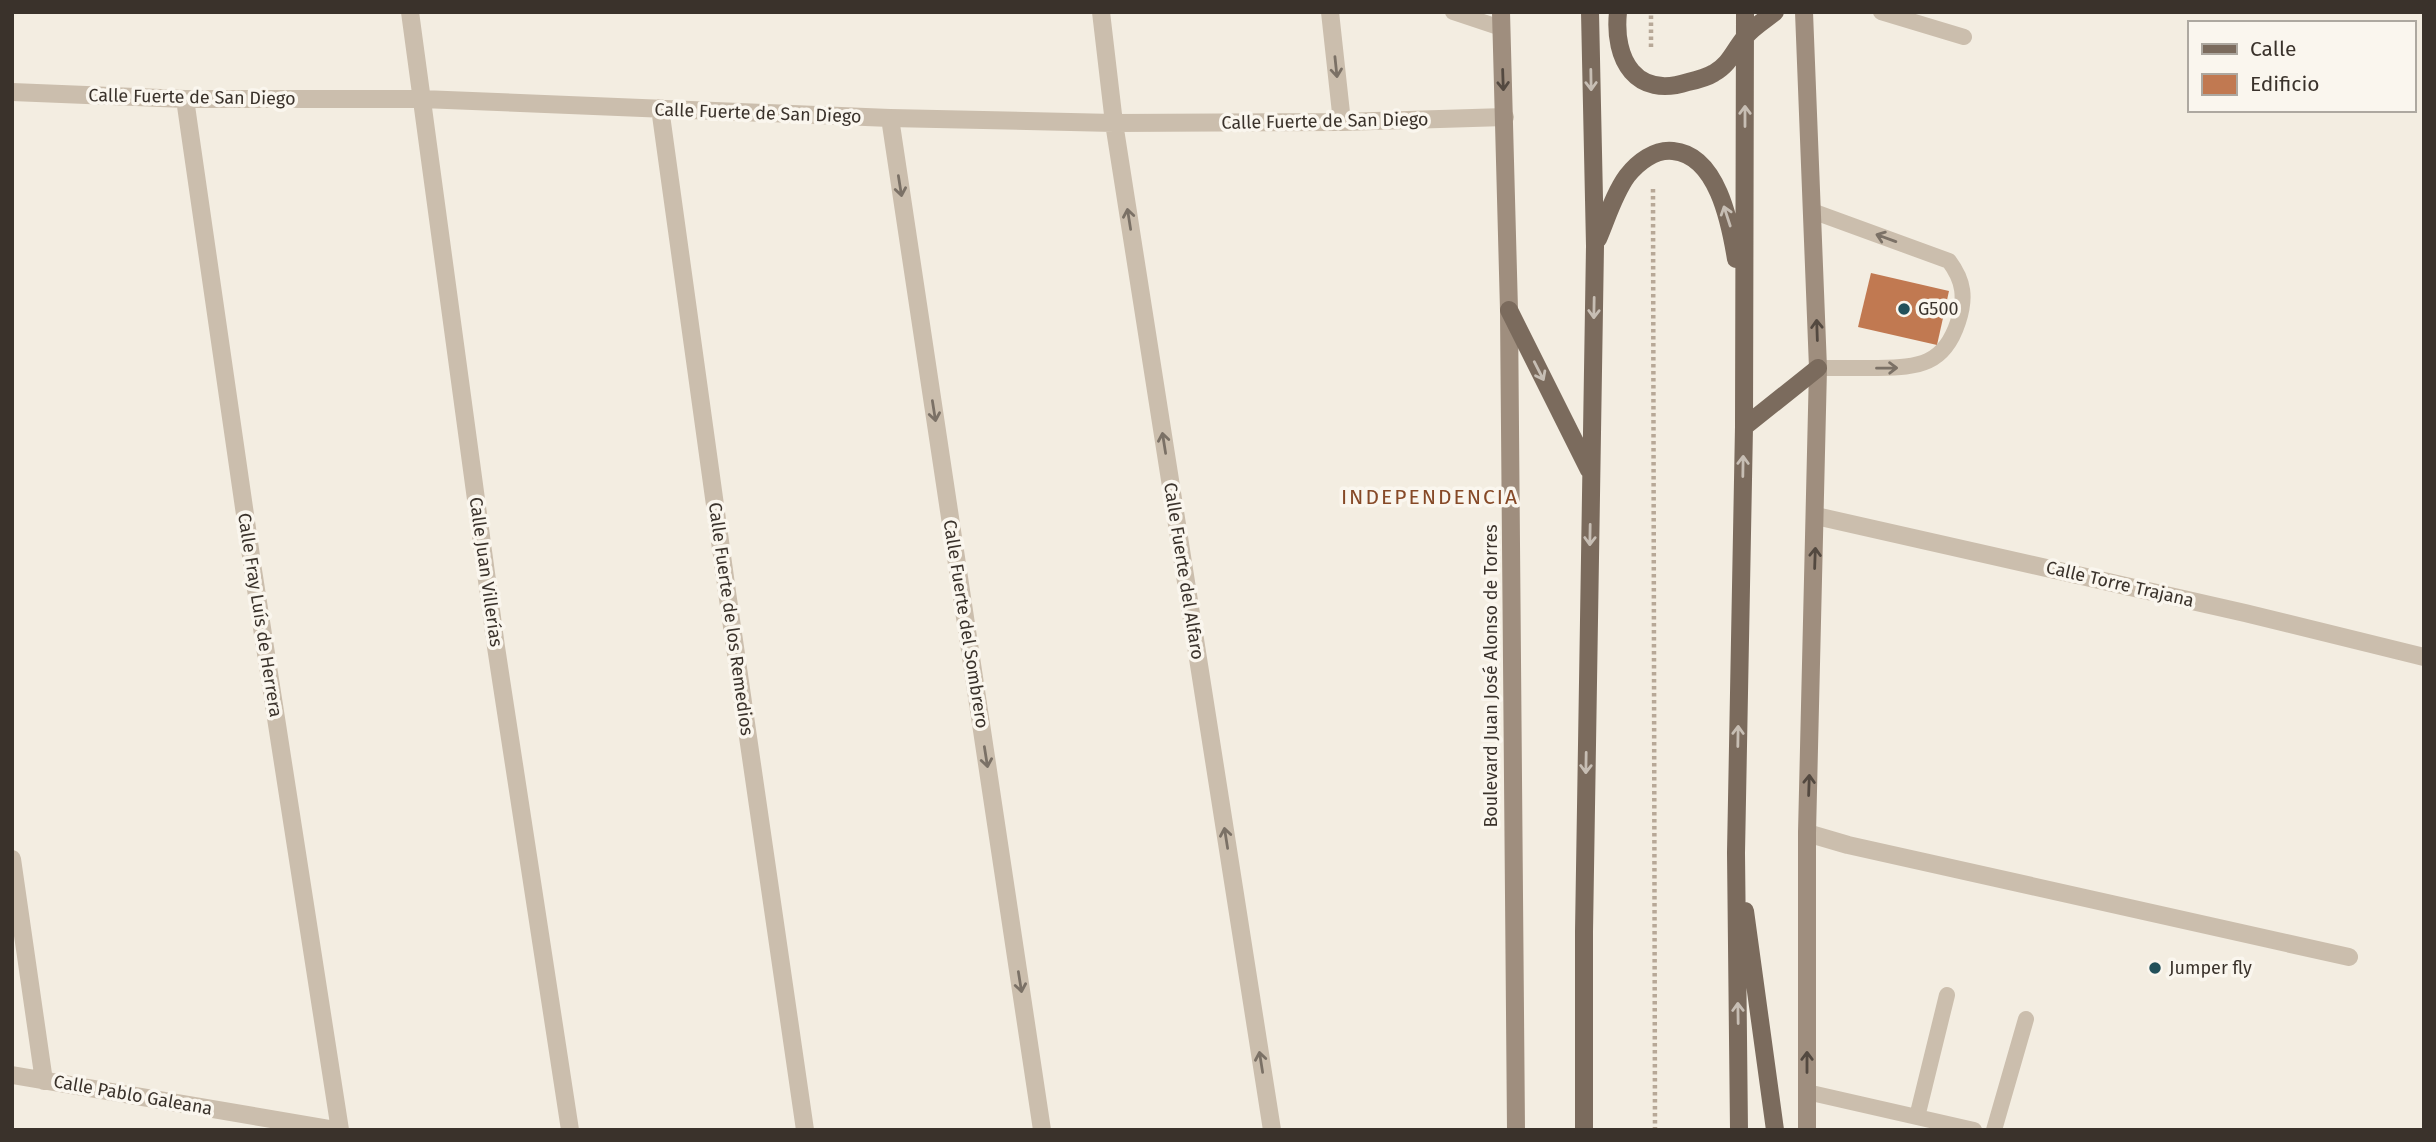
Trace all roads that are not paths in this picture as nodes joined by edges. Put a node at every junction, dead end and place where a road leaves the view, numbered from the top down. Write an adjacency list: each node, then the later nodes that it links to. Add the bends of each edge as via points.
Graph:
1 (410, 12): 16 (street, Calle Juan Villerías)
2 (1101, 12): 20 (street, Calle Fuerte del Alfaro)
3 (1331, 12): 21 (street, one-way to 21)
4 (1453, 12): 11 (lane)
5 (1590, 12): 23 (main road, one-way to 23)
6 (1618, 12): 12 (main road, via 1616,28 1630,73 1651,85 1675,87 1712,75 1726,65)
7 (1745, 12): 12 (main road)
8 (1775, 12): 12 (main road)
9 (1804, 12): 22 (street)
10 (1881, 12): 13 (lane)
11 (1501, 20): 18 (street, Boulevard Juan José Alonso de Torres, one-way to 18)
12 (1746, 36): 24 (main road, one-way to 12)
13 (1964, 37)
14 (12, 92): 15 (street, Calle Fuerte de San Diego)
15 (185, 99): 16 (street, Calle Fuerte de San Diego); 41 (street, Calle Fray Luís de Herrera)
16 (422, 99): 17 (street, Calle Fuerte de San Diego); 42 (street, Calle Juan Villerías, via 496,647)
17 (660, 108): 19 (street, Calle Fuerte de San Diego); 43 (street, Calle Fuerte de los Remedios)
18 (1505, 117): 21 (street, Calle Fuerte de San Diego); 25 (street, Boulevard Juan José Alonso de Torres)
19 (890, 118): 20 (street, Calle Fuerte de San Diego); 44 (street, Calle Fuerte del Sombrero, one-way to 44)
20 (1114, 122): 21 (street, Calle Fuerte de San Diego); 45 (street, Calle Fuerte del Alfaro, one-way to 20)
21 (1342, 122)
22 (1812, 211): 26 (street, one-way to 22); 26 (lane, one-way to 22, via 1911,367 1930,361 1952,340 1964,306 1964,290 1949,261)
23 (1595, 246): 24 (main road, one-way to 23, via 1732,231 1722,201 1703,165 1692,156 1667,150 1652,154 1627,176); 28 (main road, one-way to 28)
24 (1744, 307): 27 (main road)
25 (1509, 310): 28 (main road, one-way to 28); 46 (street, Boulevard Juan José Alonso de Torres)
26 (1818, 368): 27 (main road); 29 (street)
27 (1744, 427): 32 (main road, one-way to 27)
28 (1590, 473): 47 (main road, one-way to 47)
29 (1816, 516): 30 (street, Calle Torre Trajana); 31 (street, one-way to 29)
30 (2424, 657)
31 (1807, 832): 34 (street); 39 (street, one-way to 31)
32 (1736, 853): 48 (main road, one-way to 32); 49 (main road)
33 (12, 859): 38 (street)
34 (2349, 957)
35 (1947, 995): 40 (lane)
36 (2026, 1019): 52 (lane)
37 (12, 1075): 38 (street, Calle Pablo Galeana)
38 (44, 1080): 41 (street, Calle Pablo Galeana)
39 (1807, 1092): 40 (lane); 50 (street)
40 (1917, 1117): 51 (lane)
41 (338, 1130)
42 (570, 1130)
43 (805, 1130)
44 (1042, 1130)
45 (1272, 1130)
46 (1516, 1130)
47 (1584, 1130)
48 (1739, 1130)
49 (1775, 1130)
50 (1807, 1130)
51 (1974, 1130)
52 (1994, 1130)

